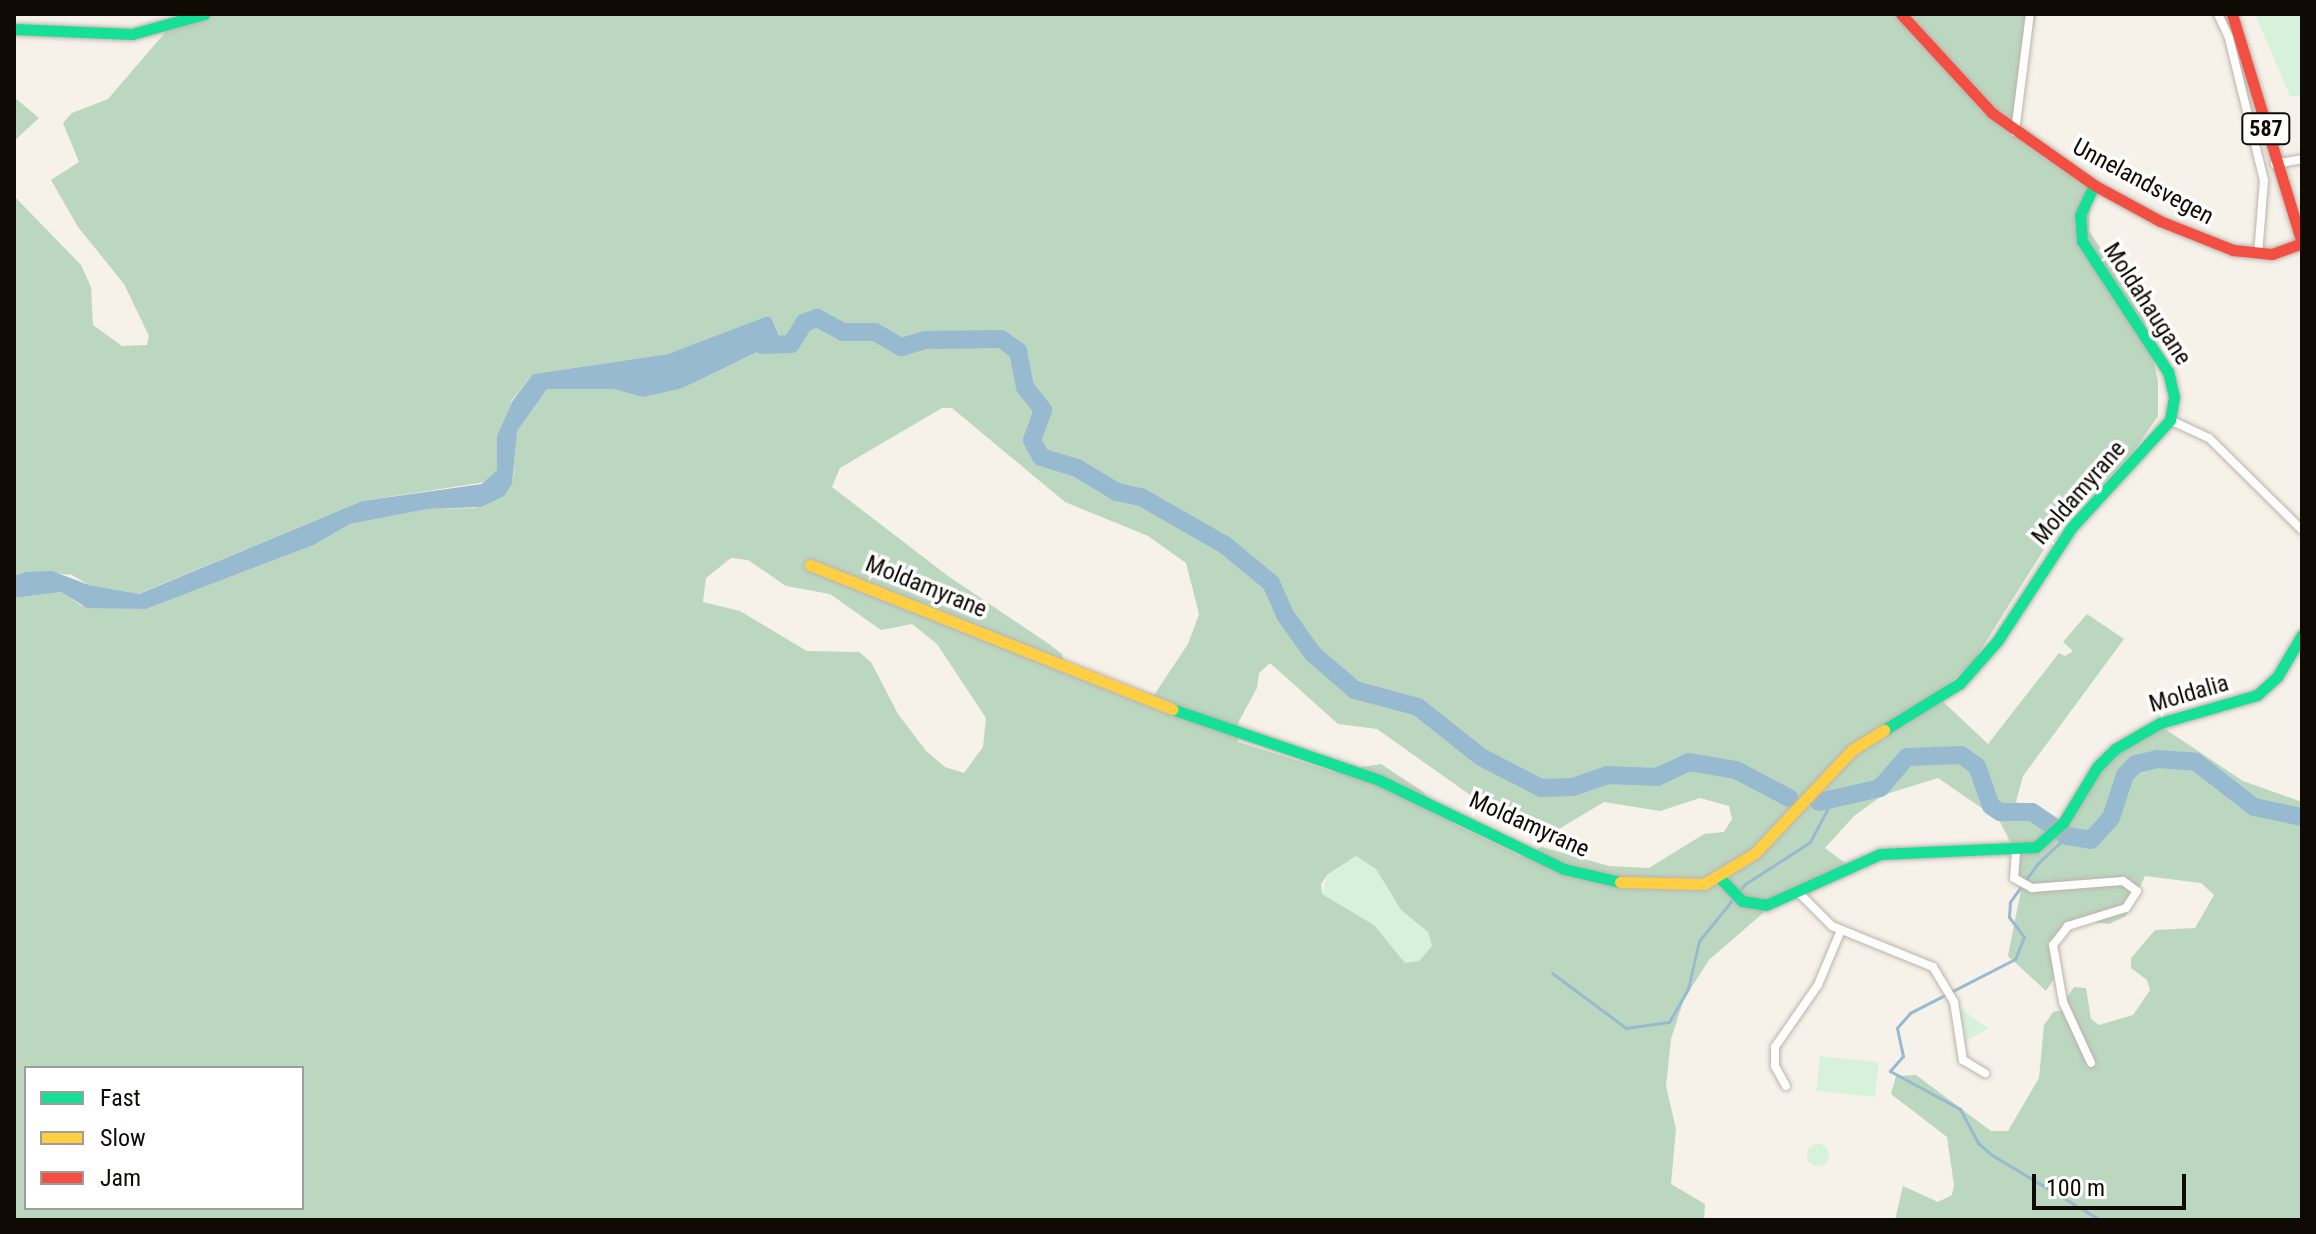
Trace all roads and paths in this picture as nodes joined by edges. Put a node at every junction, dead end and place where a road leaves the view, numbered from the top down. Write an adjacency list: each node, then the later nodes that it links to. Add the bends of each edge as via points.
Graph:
1 (204, 14): 6 (street, via 132,34)
2 (1901, 14): 7 (street, Unnelandsvegen)
3 (2030, 14): 7 (street)
4 (2218, 14): 12 (street, via 2229,38 2264,180)
5 (2232, 14): 9 (street, 587)
6 (14, 29)
7 (2015, 133): 10 (street, Unnelandsvegen)
8 (2302, 159): 9 (street)
9 (2275, 164): 11 (street, 587)
10 (2094, 185): 12 (street, Unnelandsvegen, via 2196,238); 13 (street, Moldahaugane, via 2080,215 2082,241 2168,372 2174,397)
11 (2302, 243): 12 (street, Unnelandsvegen)
12 (2258, 254)
13 (2170, 420): 14 (street, via 2209,438); 18 (street, Moldamyrane, via 2071,528 1973,670 1931,705 1852,750 1755,853)
14 (2302, 530)
15 (810, 565): 18 (street, Moldamyrane, via 1098,683 1379,780 1564,869 1647,886 1684,887)
16 (2302, 635): 17 (street, Moldalia, via 2277,677 2257,695 2160,723 2115,749 2097,767 2052,836)
17 (2016, 851): 19 (street, Moldalia, via 1880,854); 21 (street, via 2022,883 2045,890 2123,881 2137,891 2126,908 2068,926 2053,945 2063,1002)
18 (1720, 878): 19 (street, Moldalia, via 1733,896 1752,904 1766,905)
19 (1798, 892): 20 (street, via 1821,919)
20 (1841, 930): 22 (street, via 1924,960 1954,1002 1963,1060); 23 (street, via 1818,985 1775,1047 1775,1066)
21 (2091, 1063)
22 (1985, 1073)
23 (1786, 1086)

